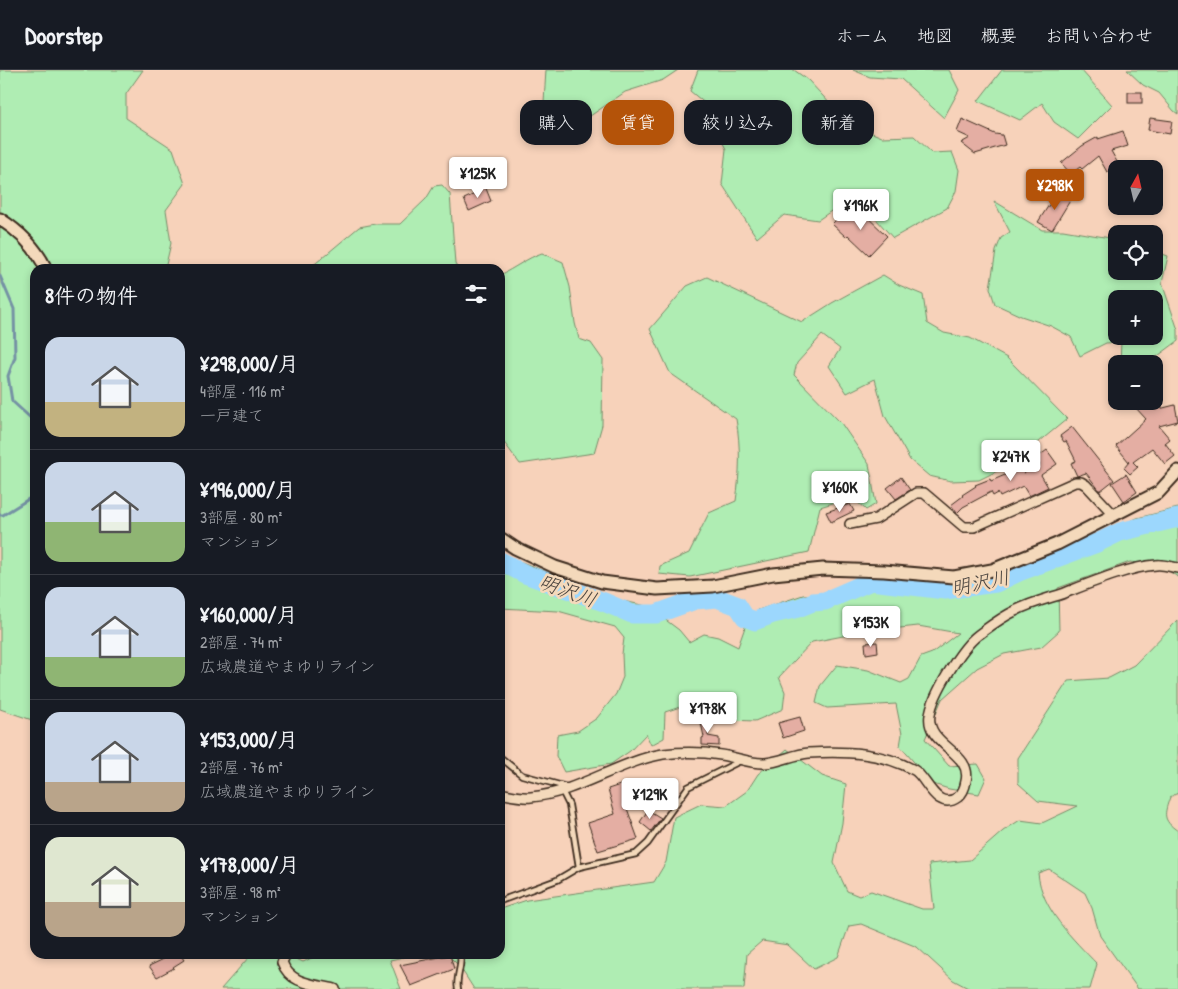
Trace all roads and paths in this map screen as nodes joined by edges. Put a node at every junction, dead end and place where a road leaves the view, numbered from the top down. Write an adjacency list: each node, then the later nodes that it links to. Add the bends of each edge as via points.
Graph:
1 (0, 219): 2 (street, via 33,247)
2 (43, 264)
3 (1178, 471): 4 (street, via 1159,492)
4 (1114, 516): 5 (street, via 1086,485 1074,482 974,527 964,527 924,493 916,493 876,518); 6 (street, via 1057,544 992,570 954,577 823,569 773,574 713,586 657,589 602,582 555,567)
5 (850, 524)
6 (505, 541)
7 (1178, 568): 8 (street, via 1159,564 1145,566 1093,582 1014,611 976,636 936,692 929,716 931,730 962,762 968,775 957,798 946,800 937,797 917,771 875,755 840,751 802,754 765,763)
8 (743, 759): 10 (street, via 699,753 666,754 636,761); 12 (lane, via 688,787 648,843 636,854)
9 (505, 761): 10 (lane, via 522,775)
10 (565, 789): 11 (street, via 531,798); 12 (lane)
11 (505, 794)
12 (579, 867): 13 (lane, via 557,880)
13 (505, 899)
14 (283, 959): 16 (street, via 284,967 295,979)
15 (462, 959): 17 (lane)
16 (335, 989)
17 (458, 989)

